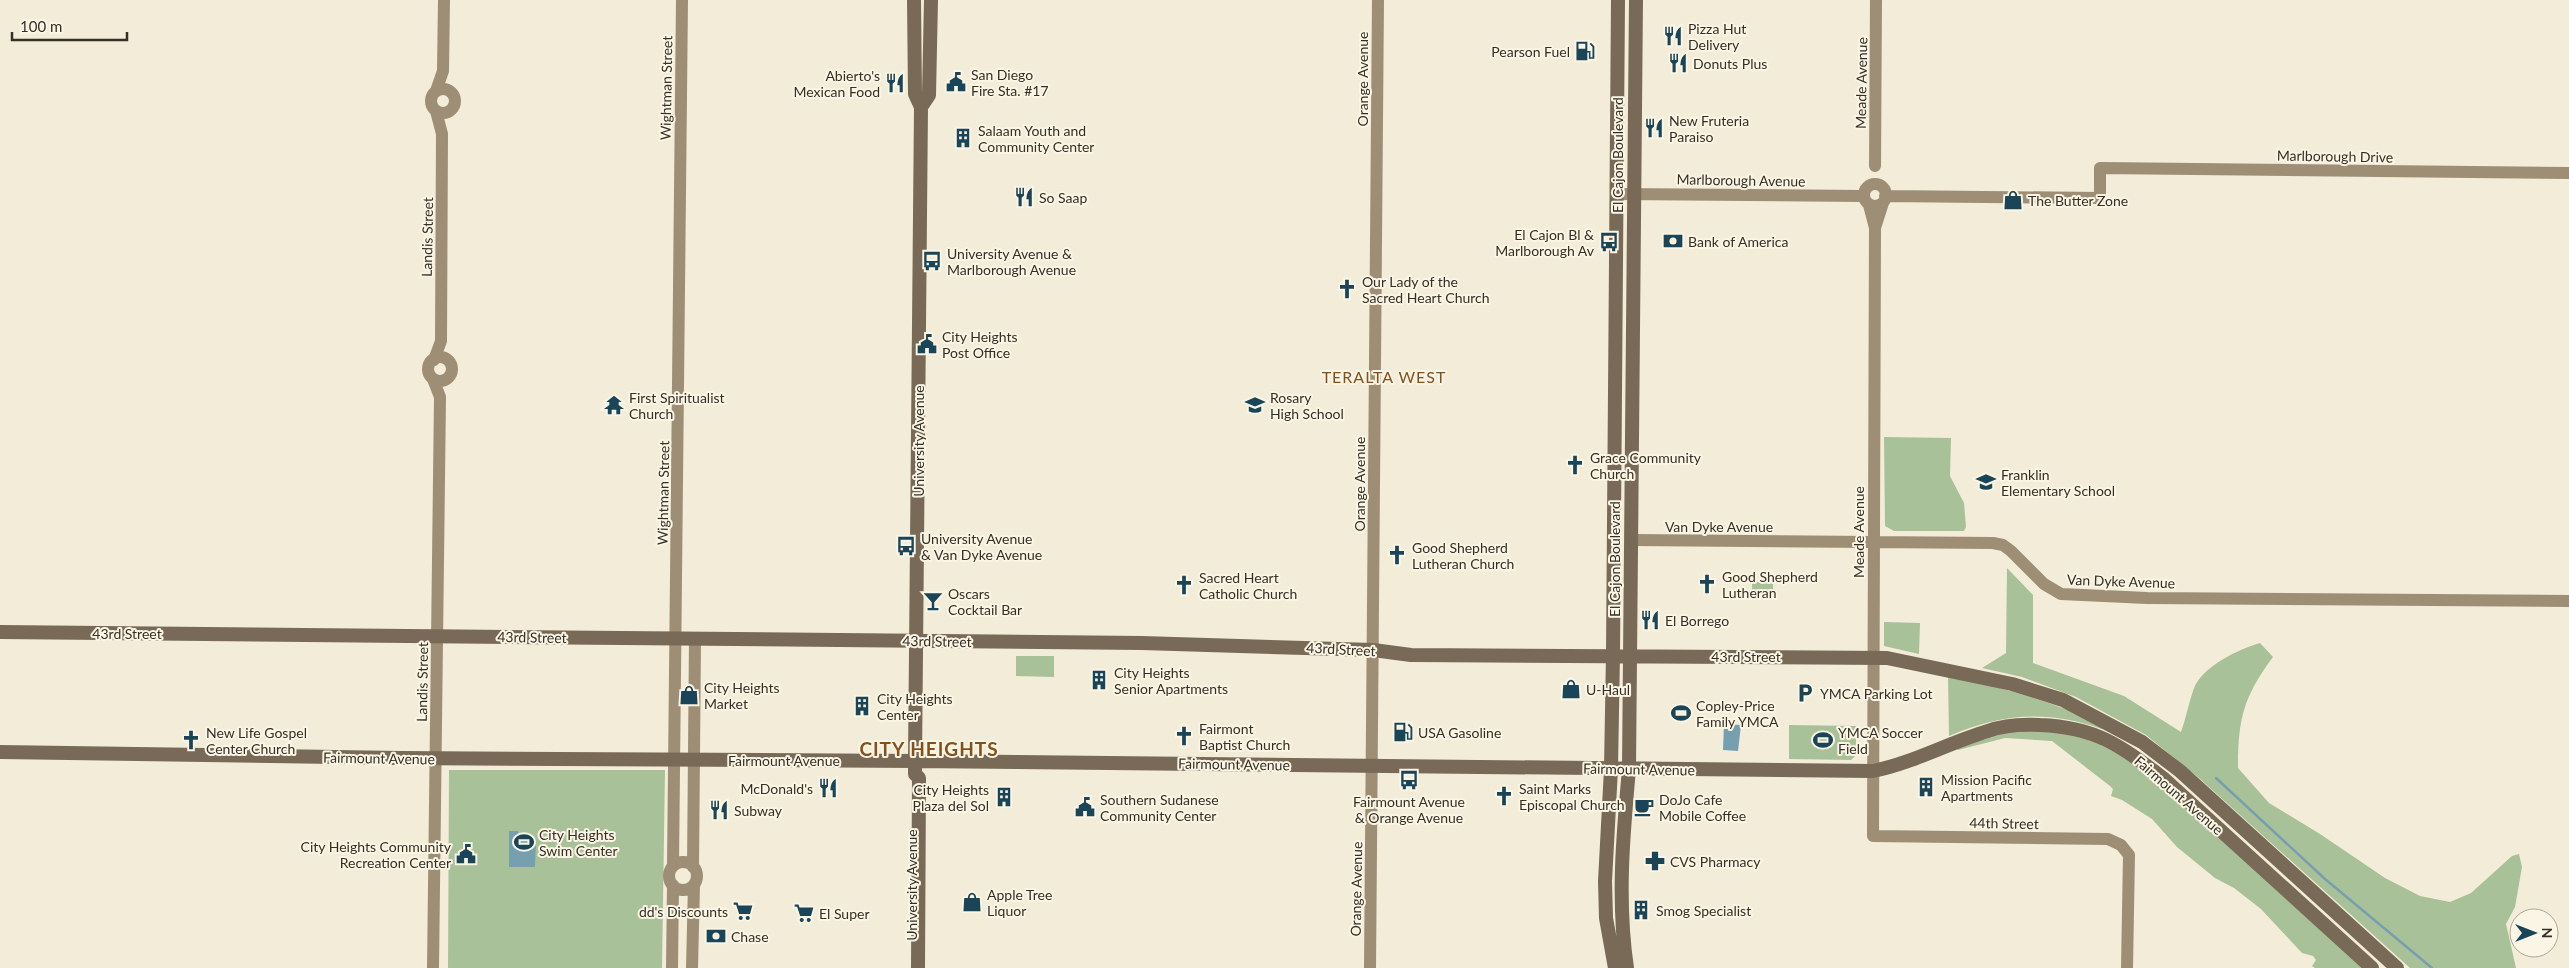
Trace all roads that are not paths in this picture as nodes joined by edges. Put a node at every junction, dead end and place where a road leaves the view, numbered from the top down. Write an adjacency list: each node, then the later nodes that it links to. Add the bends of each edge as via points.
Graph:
1 (682, 0): 36 (street, Wightman Street)
2 (914, 0): 9 (main road, University Avenue)
3 (931, 0): 10 (main road, University Avenue)
4 (1378, 0): 39 (street, Orange Avenue)
5 (1618, 0): 20 (main road, El Cajon Boulevard)
6 (1636, 0): 21 (main road, El Cajon Boulevard)
7 (1876, 0): 18 (street, Meade Avenue)
8 (444, 1): 11 (street)
9 (914, 38): 10 (main road, via 922,41 924,60); 14 (main road, University Avenue, via 915,94)
10 (930, 70): 14 (main road, University Avenue, via 929,95)
11 (443, 71): 12 (street); 13 (street)
12 (436, 91): 13 (street); 15 (street, via 431,101)
13 (450, 91): 16 (street, via 455,101)
14 (920, 107): 38 (main road, University Avenue)
15 (436, 111): 16 (street); 17 (street, Landis Street)
16 (450, 111): 17 (street, Landis Street)
17 (442, 134): 25 (street, Landis Street)
18 (1875, 166): 22 (street, Meade Avenue); 23 (street, Meade Avenue)
19 (2569, 173): 22 (street, Marlborough Drive, via 2100,168 2100,198)
20 (1617, 194): 21 (street, Marlborough Avenue); 40 (main road, El Cajon Boulevard)
21 (1634, 194): 23 (street, Marlborough Avenue); 31 (main road, El Cajon Boulevard)
22 (1883, 195): 23 (street, via 1876,185); 23 (street, via 1878,206); 24 (street, Meade Avenue)
23 (1867, 196): 24 (street, Meade Avenue)
24 (1875, 228): 32 (street, Meade Avenue)
25 (441, 341): 26 (street, Landis Street); 27 (street, Landis Street)
26 (434, 360): 27 (street); 28 (street, via 429,369)
27 (447, 360): 29 (street, via 452,370)
28 (433, 379): 29 (street); 30 (street, Landis Street)
29 (447, 379): 30 (street, Landis Street)
30 (440, 397): 35 (street, Landis Street)
31 (1631, 540): 32 (street, Van Dyke Avenue); 41 (main road, El Cajon Boulevard)
32 (1873, 542): 33 (street, Van Dyke Avenue, via 2003,545 2044,584 2061,594 2147,598); 42 (street, Meade Avenue)
33 (2569, 601)
34 (0, 632): 35 (main road, 43rd Street)
35 (438, 636): 36 (main road, 43rd Street); 44 (street, Landis Street)
36 (676, 638): 37 (main road, 43rd Street); 45 (street, Wightman Street)
37 (695, 639): 38 (main road, 43rd Street); 46 (street)
38 (916, 641): 39 (main road, 43rd Street); 48 (main road, University Avenue)
39 (1373, 650): 40 (main road, 43rd Street, via 1411,655); 47 (street, Orange Avenue)
40 (1613, 654): 41 (main road, 43rd Street); 49 (main road, El Cajon Boulevard)
41 (1630, 655): 42 (main road, 43rd Street); 50 (main road, El Cajon Boulevard)
42 (1873, 656): 51 (street, Meade Avenue); 73 (main road, Fairmount Avenue, via 2037,691 2098,717 2142,742 2180,771)
43 (0, 752): 44 (main road, Fairmount Avenue)
44 (435, 758): 45 (main road, Fairmount Avenue); 63 (street, Landis Street)
45 (675, 760): 46 (main road, Fairmount Avenue); 55 (street, Wightman Street)
46 (694, 760): 48 (main road, Fairmount Avenue); 56 (street)
47 (1372, 765): 48 (main road, Fairmount Avenue); 49 (main road, Fairmount Avenue); 68 (street, Orange Avenue)
48 (915, 767): 57 (main road, University Avenue, via 910,777); 61 (main road, University Avenue, via 919,778)
49 (1611, 769): 50 (main road, Fairmount Avenue); 52 (main road, El Cajon Boulevard)
50 (1629, 769): 51 (main road, Fairmount Avenue); 53 (main road, El Cajon Boulevard)
51 (1873, 771): 54 (street, Meade Avenue); 72 (main road, Fairmount Avenue, via 1898,766 2002,727 2032,724 2094,733 2133,755 2163,778)
52 (1608, 811): 53 (main road, via 1614,818 1616,833); 60 (main road, El Cajon Boulevard)
53 (1623, 835): 62 (main road, El Cajon Boulevard)
54 (1872, 836): 71 (street, 44th Street, via 2108,839 2121,845 2129,855)
55 (673, 866): 56 (street, via 686,862); 58 (street, Wightman Street, via 670,874)
56 (693, 867): 59 (street, via 697,877)
57 (911, 878): 61 (main road, via 914,897); 66 (main road, University Avenue)
58 (673, 885): 59 (street, via 681,890); 64 (street, Wightman Street)
59 (694, 885): 65 (street)
60 (1605, 886): 62 (main road, via 1612,888); 69 (main road, El Cajon Boulevard, via 1606,918)
61 (920, 902): 67 (main road, University Avenue)
62 (1621, 903): 70 (main road, El Cajon Boulevard)
63 (433, 968)
64 (672, 968)
65 (692, 968)
66 (911, 968)
67 (918, 968)
68 (1370, 968)
69 (1615, 968)
70 (1627, 968)
71 (2127, 968)
72 (2372, 968)
73 (2397, 968)

